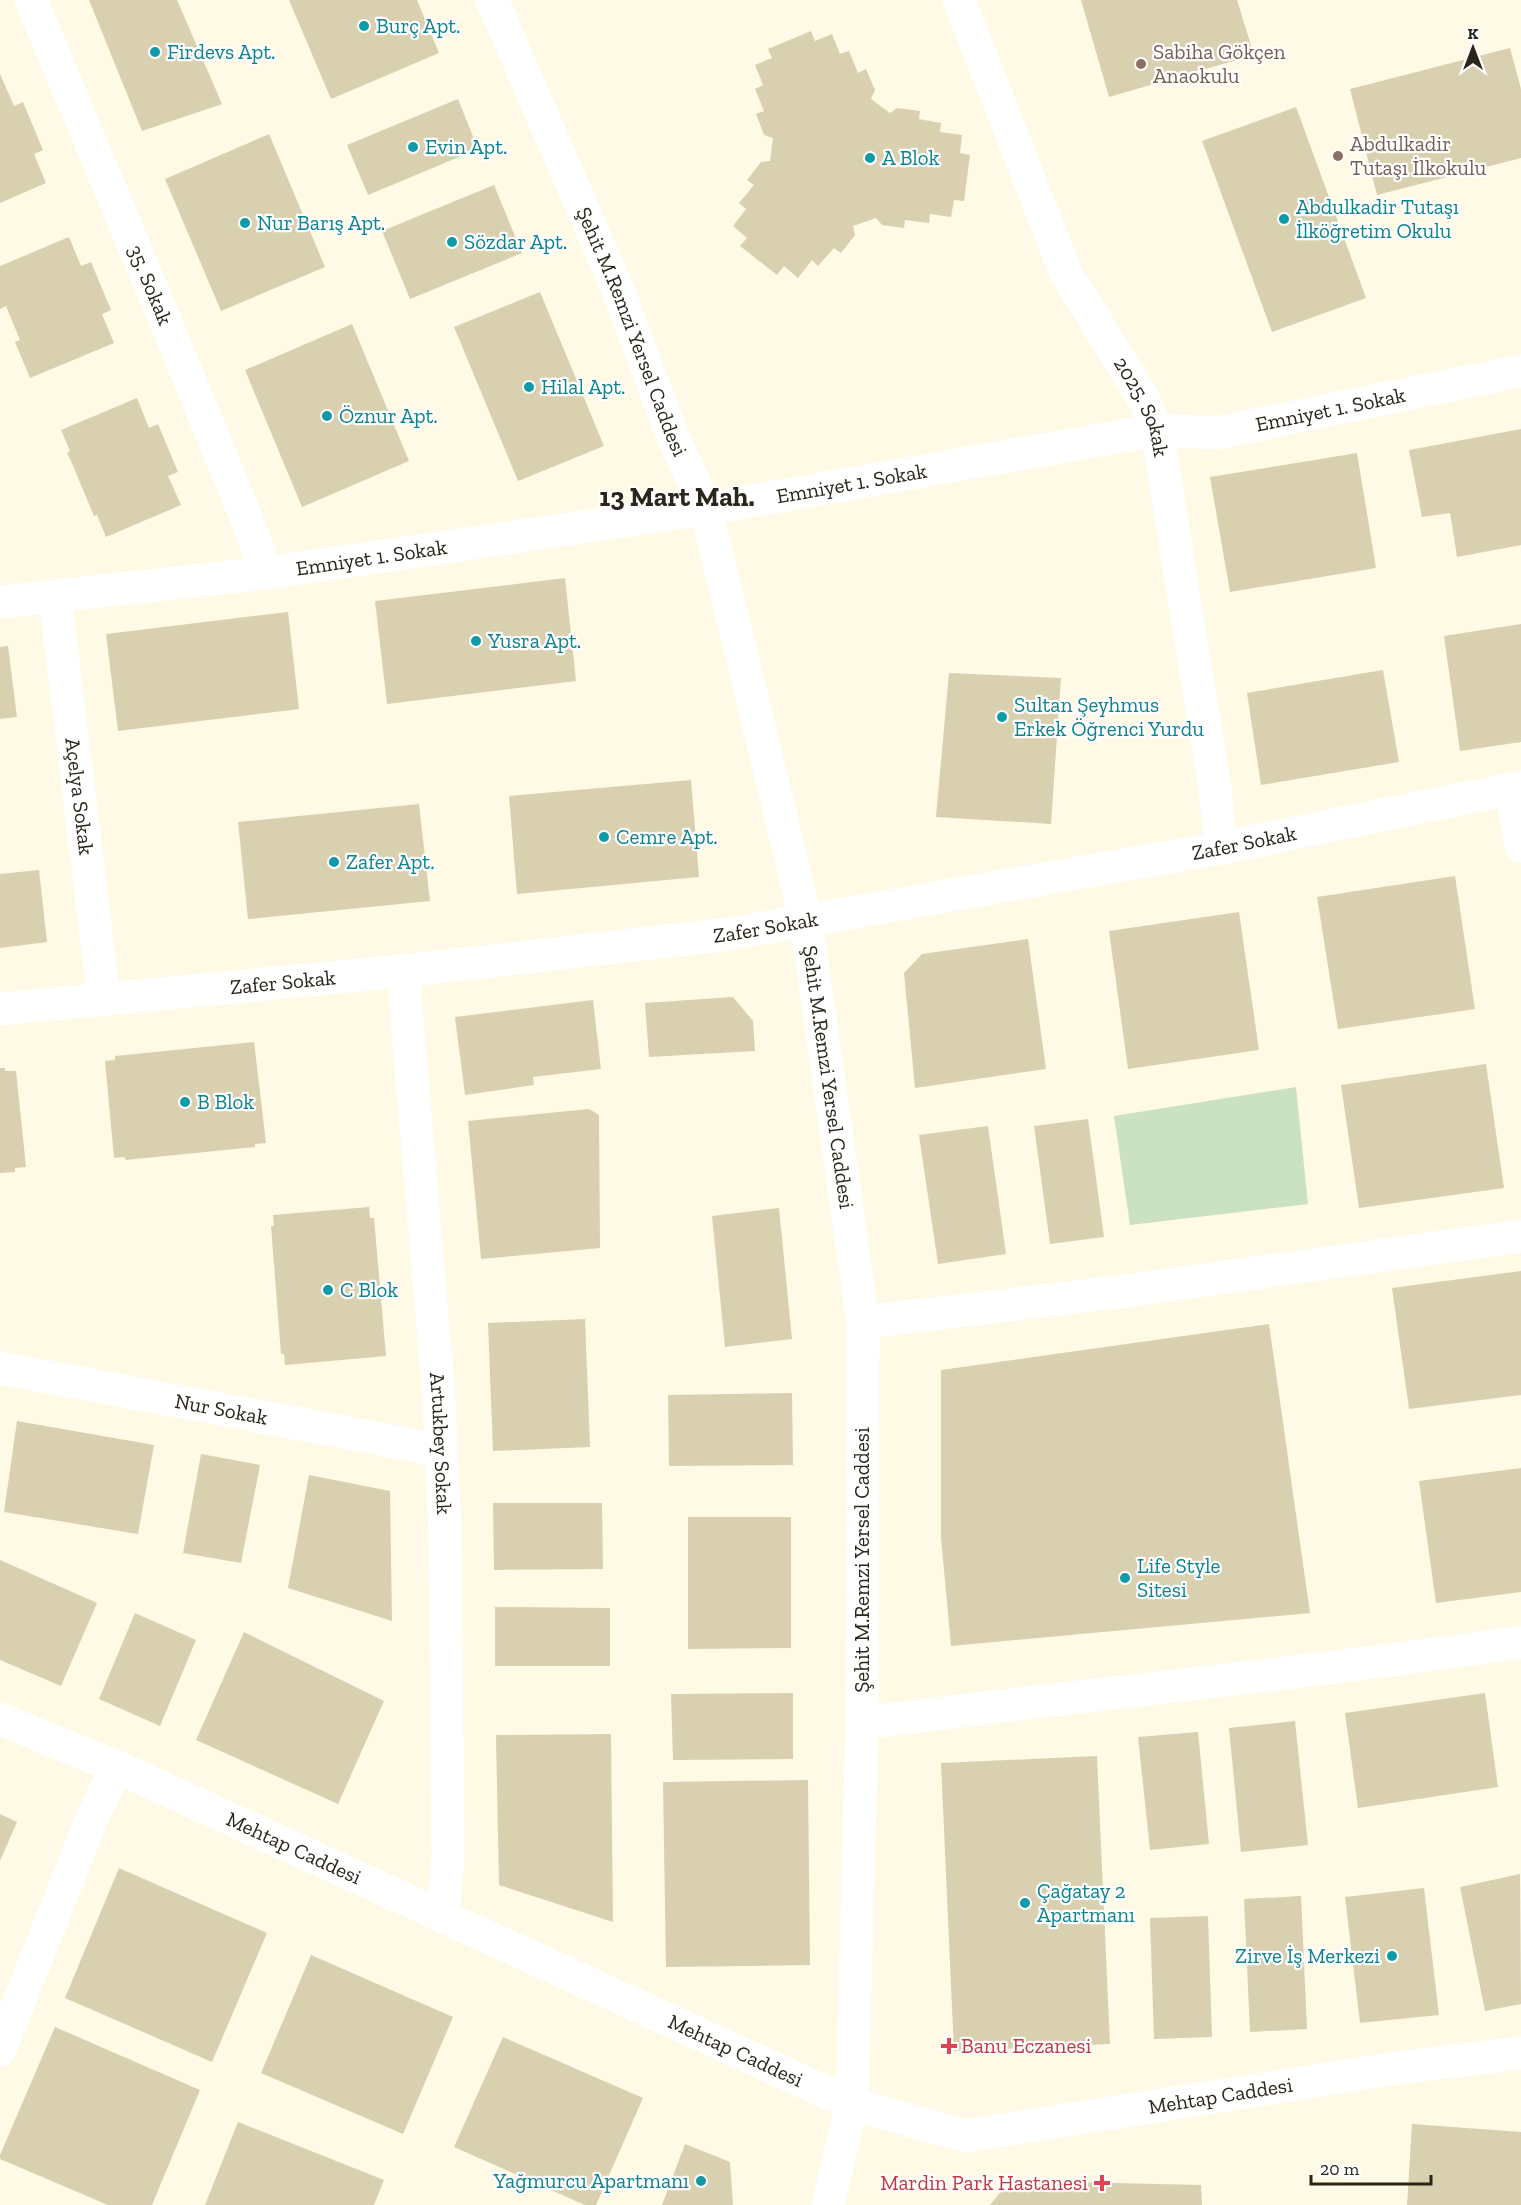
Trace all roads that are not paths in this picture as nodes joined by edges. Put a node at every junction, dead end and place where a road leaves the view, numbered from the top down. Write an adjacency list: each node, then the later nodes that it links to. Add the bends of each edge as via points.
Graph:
1 (31, 0): 7 (street, 35. Sokak)
2 (492, 0): 6 (street, Şehit M.Remzi Yersel Caddesi, via 618,290 673,437)
3 (959, 0): 5 (street, 2025. Sokak, via 1066,273 1143,398)
4 (1521, 371): 5 (street, Emniyet 1. Sokak, via 1216,433)
5 (1157, 429): 6 (street, Emniyet 1. Sokak); 12 (street, 2025. Sokak)
6 (706, 509): 7 (street, Emniyet 1. Sokak); 13 (street, Şehit M.Remzi Yersel Caddesi)
7 (267, 573): 8 (street, Emniyet 1. Sokak)
8 (55, 596): 9 (street, Emniyet 1. Sokak); 15 (street, Açelya Sokak)
9 (0, 603)
10 (1517, 788): 11 (street); 12 (street, Zafer Sokak)
11 (1521, 846)
12 (1221, 848): 13 (street, Zafer Sokak)
13 (806, 920): 14 (street, Zafer Sokak, via 729,934); 18 (street, Şehit M.Remzi Yersel Caddesi)
14 (404, 971): 15 (street, Zafer Sokak); 20 (street, Artukbey Sokak)
15 (104, 999): 16 (street, Zafer Sokak)
16 (0, 1009)
17 (1521, 1236): 18 (street, via 1119,1292)
18 (863, 1322): 23 (street, Şehit M.Remzi Yersel Caddesi)
19 (0, 1368): 20 (street, Nur Sokak)
20 (441, 1453): 25 (street, Artukbey Sokak, via 446,1534 448,1855)
21 (1521, 1642): 23 (street, via 1400,1660)
22 (0, 1719): 24 (street, Mehtap Caddesi)
23 (862, 1723): 28 (street, Şehit M.Remzi Yersel Caddesi)
24 (117, 1767): 25 (street, Mehtap Caddesi); 26 (street, via 93,1816)
25 (443, 1916): 28 (street, Mehtap Caddesi)
26 (0, 2050)
27 (1521, 2053): 28 (street, Mehtap Caddesi, via 1404,2067 965,2136)
28 (852, 2104): 29 (street, Şehit M.Remzi Yersel Caddesi)
29 (828, 2205)

